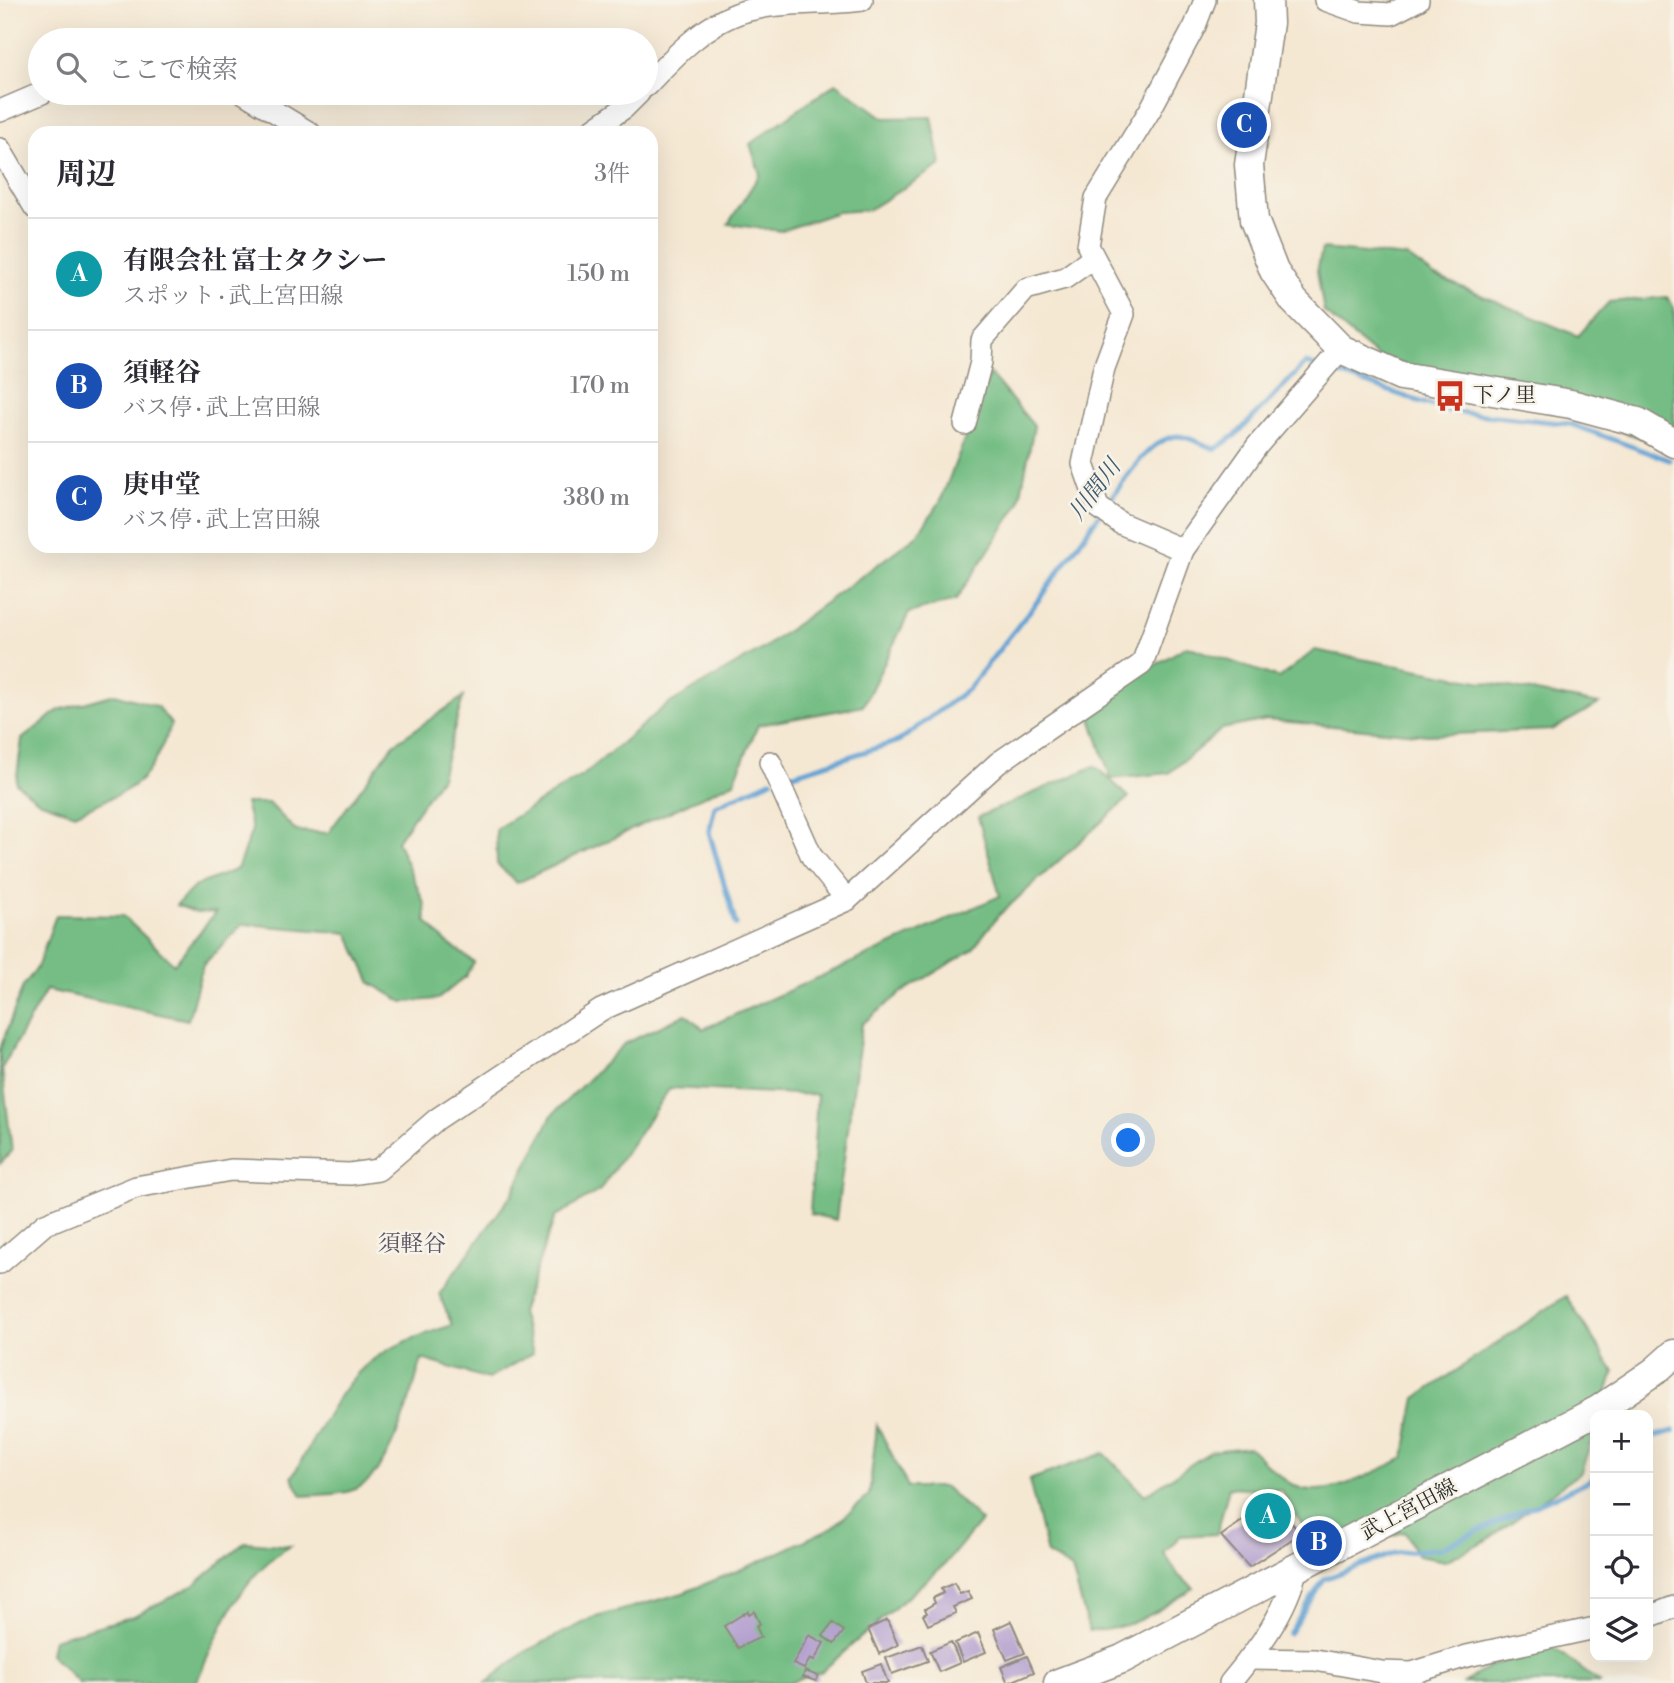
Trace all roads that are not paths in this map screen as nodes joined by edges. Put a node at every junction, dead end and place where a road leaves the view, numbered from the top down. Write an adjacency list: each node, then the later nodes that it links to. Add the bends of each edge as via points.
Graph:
1 (862, 0): 6 (street, via 749,10 715,24)
2 (1205, 0): 15 (street, via 1150,110 1096,198 1088,246)
3 (1268, 0): 16 (main road, via 1269,23 1249,165 1254,220 1274,271 1294,301)
4 (1325, 0): 5 (street, via 1380,14 1391,14)
5 (1409, 2)
6 (658, 73)
7 (28, 99): 10 (street)
8 (264, 105): 11 (street)
9 (627, 105): 12 (street)
10 (0, 111)
11 (298, 126)
12 (598, 126)
13 (0, 149): 14 (street)
14 (28, 196)
15 (1093, 258): 17 (street, via 1065,278 1026,289 982,340); 19 (street, via 1124,314 1104,368 1083,464 1098,507 1120,523)
16 (1341, 349): 18 (main road, via 1401,376 1571,404 1638,422); 19 (street, via 1257,446)
17 (965, 424)
18 (1674, 443)
19 (1183, 550): 21 (street, via 1142,664 998,763)
20 (770, 762): 21 (street, via 813,857)
21 (847, 900): 22 (street, via 601,1010 438,1119 378,1170 350,1174 231,1170 136,1187 45,1224)
22 (0, 1263)
23 (1674, 1354): 24 (main road, 武上宮田線, via 1598,1410)
24 (1296, 1570): 28 (street, via 1291,1594); 29 (main road, 武上宮田線, via 1122,1659)
25 (1674, 1607): 26 (street)
26 (1653, 1615)
27 (1590, 1629): 28 (street, via 1412,1673 1315,1660)
28 (1249, 1659): 30 (street)
29 (1058, 1683)
30 (1230, 1683)

